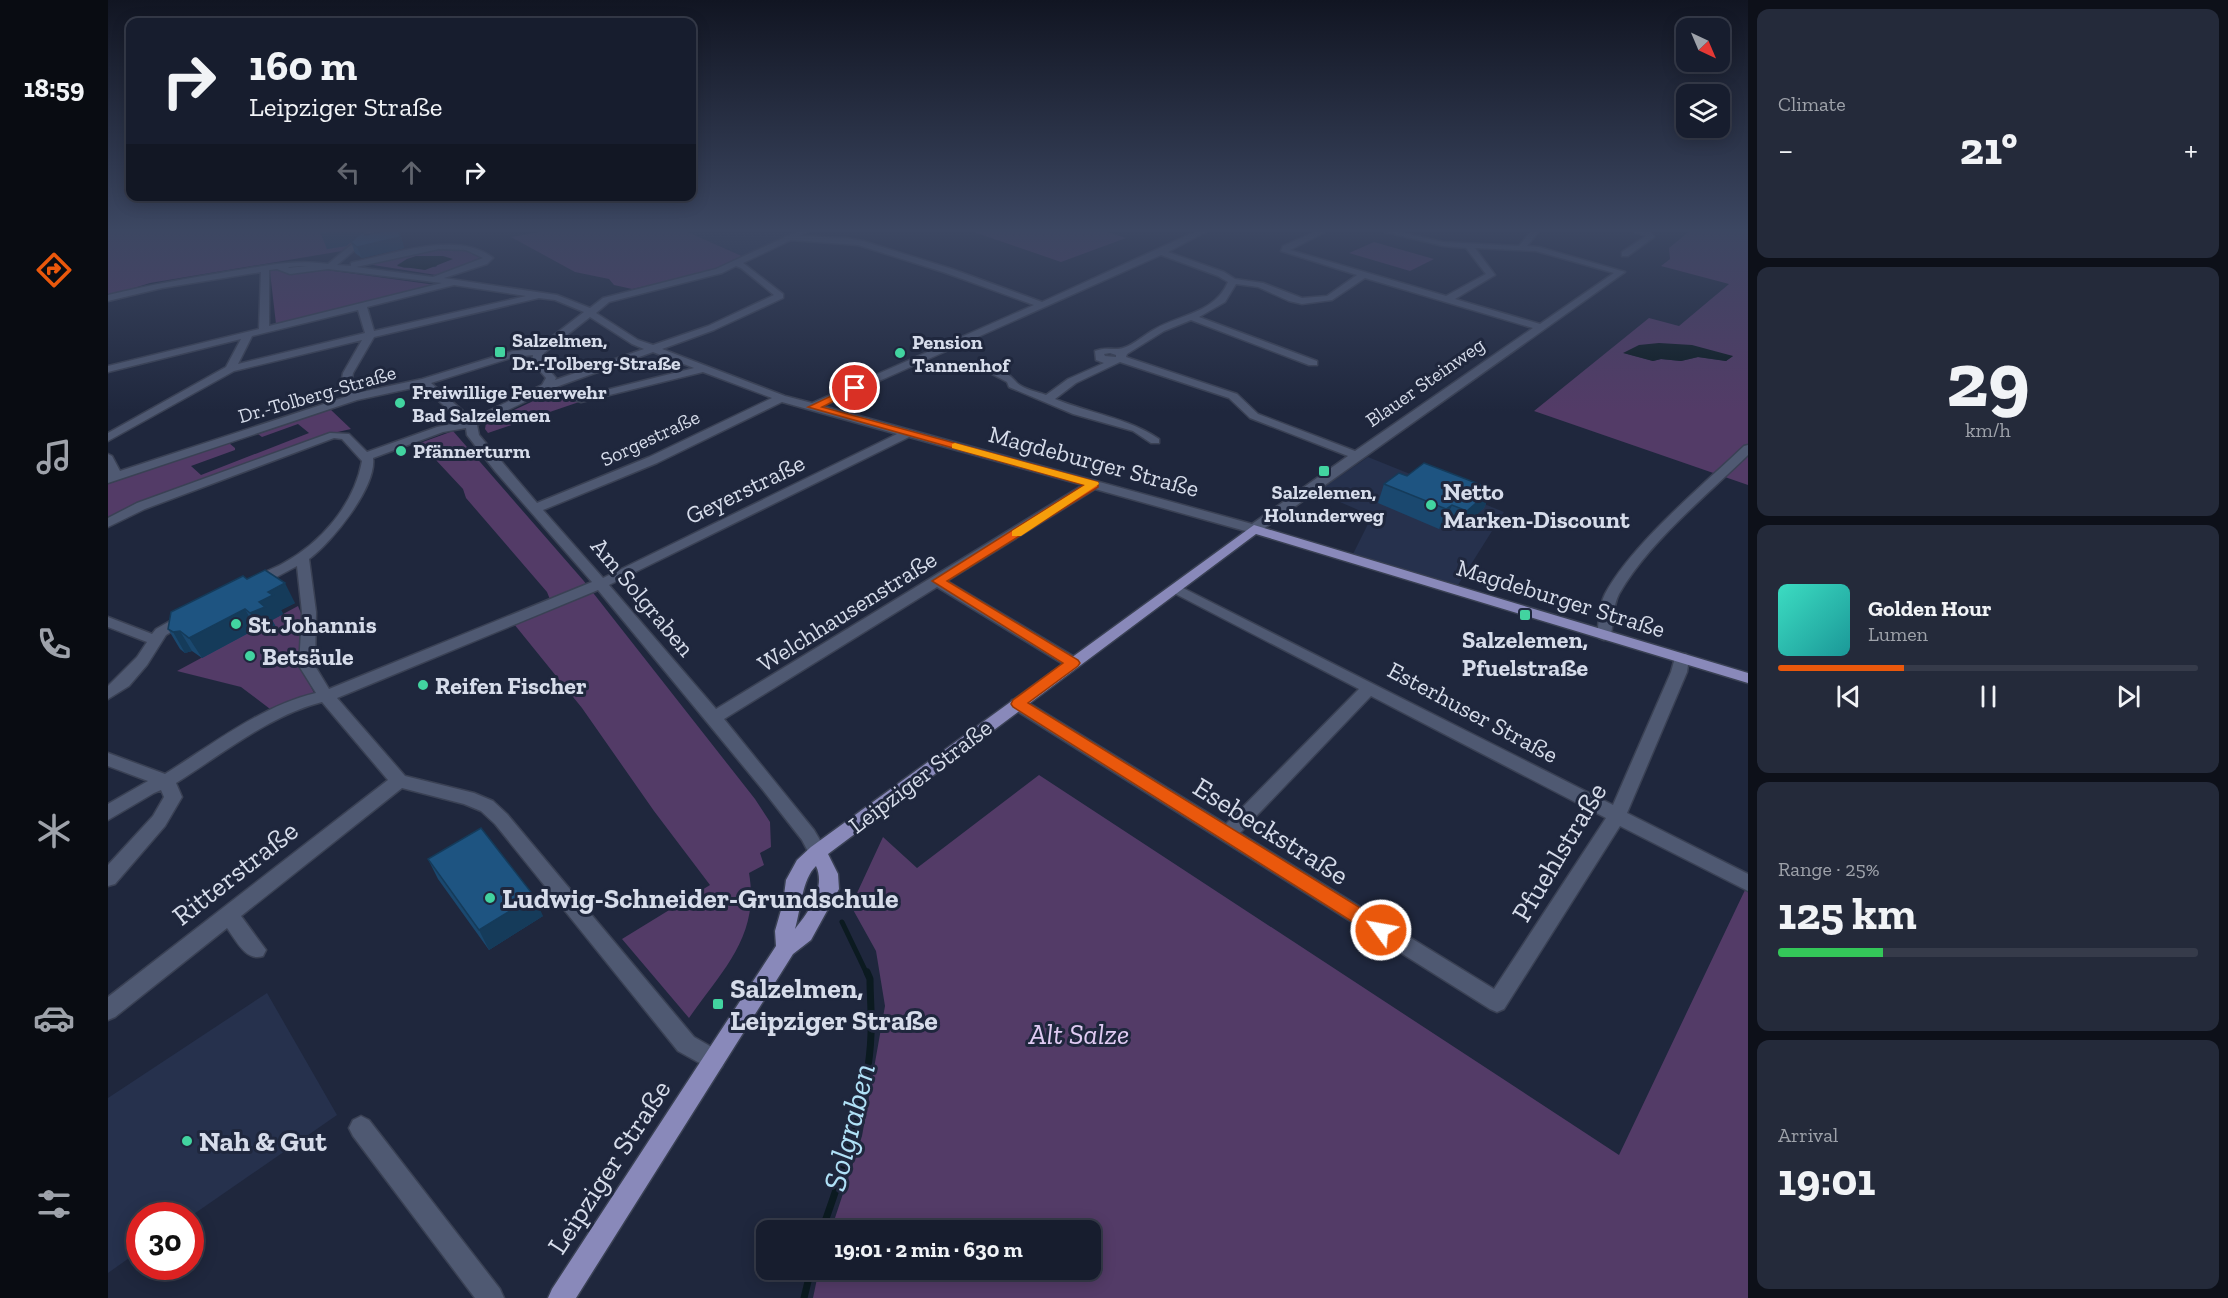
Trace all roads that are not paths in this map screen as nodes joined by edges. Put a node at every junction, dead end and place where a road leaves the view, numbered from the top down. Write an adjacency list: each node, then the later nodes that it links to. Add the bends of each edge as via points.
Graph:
1 (139, 291): 16 (street, Magdeburger Straße)
2 (265, 291): 23 (street)
3 (426, 291): 19 (street)
4 (519, 291): 15 (street, Magdeburger Straße)
5 (646, 291): 20 (street, via 610,299)
6 (773, 291): 26 (street, via 780,296 711,328)
7 (1002, 291): 18 (street)
8 (1074, 291): 18 (street)
9 (1230, 291): 21 (street, via 1222,301)
10 (1273, 291): 11 (street, via 1292,299 1317,301)
11 (1340, 291)
12 (1418, 291): 17 (street)
13 (1463, 291): 17 (street)
14 (1593, 291): 22 (street, Blauer Steinweg)
15 (543, 294): 20 (street, Magdeburger Straße); 24 (street)
16 (108, 298)
17 (1448, 299): 22 (street)
18 (1042, 305): 39 (street)
19 (362, 307): 23 (street); 24 (street)
20 (589, 312): 26 (street, Magdeburger Straße, via 627,338); 27 (street)
21 (1191, 317): 28 (street, via 1157,331); 29 (street)
22 (1539, 327): 45 (street, Blauer Steinweg)
23 (264, 332): 25 (street)
24 (370, 335): 31 (street); 36 (street, via 348,373 346,384)
25 (247, 336): 30 (street); 31 (street)
26 (650, 348): 32 (street, Magdeburger Straße); 35 (street)
27 (539, 352): 34 (street, Dr.-Tolberg-Straße, via 513,354); 35 (street, via 537,362 551,378)
28 (1116, 357): 38 (street); 45 (street, via 1233,396 1254,416)
29 (1313, 363)
30 (108, 369)
31 (230, 369): 42 (street)
32 (702, 369): 35 (street, via 581,399); 37 (street, Magdeburger Straße)
33 (997, 374): 38 (street)
34 (424, 382): 36 (street, Dr.-Tolberg-Straße); 40 (street, Am Solgraben)
35 (546, 387): 40 (street)
36 (354, 397): 48 (street, Dr.-Tolberg-Straße)
37 (781, 398): 39 (street, Magdeburger Straße); 50 (street, Sorgestraße, via 653,460)
38 (1047, 399): 43 (street, via 1137,429)
39 (813, 407): 41 (street, Magdeburger Straße)
40 (471, 424): 46 (street, via 436,430); 50 (street, Am Solgraben, via 476,439)
41 (908, 433): 49 (street, Magdeburger Straße); 55 (street, Geyerstraße)
42 (108, 438)
43 (1155, 441)
44 (1748, 448): 60 (street, via 1633,565 1611,596)
45 (1355, 455): 52 (street, Blauer Steinweg)
46 (366, 457): 51 (street, via 349,438 334,435 141,506); 53 (street, via 368,466 346,514 330,537)
47 (108, 458): 48 (street)
48 (112, 478)
49 (1094, 484): 52 (street, Magdeburger Straße); 54 (street, Welchhausenstraße)
50 (534, 509): 55 (street, Am Solgraben)
51 (108, 523)
52 (1254, 530): 57 (main road, Leipziger Straße); 60 (main road, Magdeburger Straße)
53 (303, 559): 56 (street); 67 (street, via 309,612 307,666)
54 (938, 581): 63 (street); 69 (street, Welchhausenstraße)
55 (602, 584): 67 (street, Geyerstraße); 69 (street, Am Solgraben)
56 (244, 588)
57 (1174, 588): 63 (main road, Leipziger Straße); 65 (street, Esterhuser Straße)
58 (195, 612): 61 (street, via 161,632)
59 (108, 622): 61 (street)
60 (1604, 635): 62 (main road, Magdeburger Straße)
61 (155, 640): 66 (street, via 142,661)
62 (1681, 658): 64 (main road, Magdeburger Straße); 74 (street, Pfuehlstraße)
63 (1073, 663): 68 (main road, Leipziger Straße)
64 (1748, 678)
65 (1370, 687): 74 (street, Esterhuser Straße); 75 (street)
66 (108, 694)
67 (326, 696): 71 (street, Geyerstraße, via 275,713); 72 (street)
68 (1018, 704): 75 (street, Esebeckstraße); 76 (main road, Leipziger Straße)
69 (714, 718): 76 (street, Am Solgraben)
70 (108, 759): 71 (street)
71 (166, 781): 73 (street, Geyerstraße); 77 (street, via 173,796 159,821)
72 (399, 781): 79 (street, Ritterstraße); 84 (street, via 487,806 686,1044)
73 (108, 813)
74 (1617, 816): 78 (street, Esterhuser Straße); 82 (street, Pfuehlstraße)
75 (1227, 835): 82 (street, Esebeckstraße)
76 (818, 852): 80 (main road, Leipziger Straße, via 795,880 785,931); 80 (main road, Leipziger Straße, via 829,874 829,889 804,934)
77 (108, 878)
78 (1748, 883)
79 (229, 915): 81 (street); 83 (street, Ritterstraße)
80 (786, 948): 84 (main road, Leipziger Straße)
81 (256, 950)
82 (1497, 1002)
83 (108, 1010)
84 (714, 1060): 87 (main road, Leipziger Straße)
85 (362, 1128): 86 (street)
86 (490, 1298)
87 (561, 1298)

